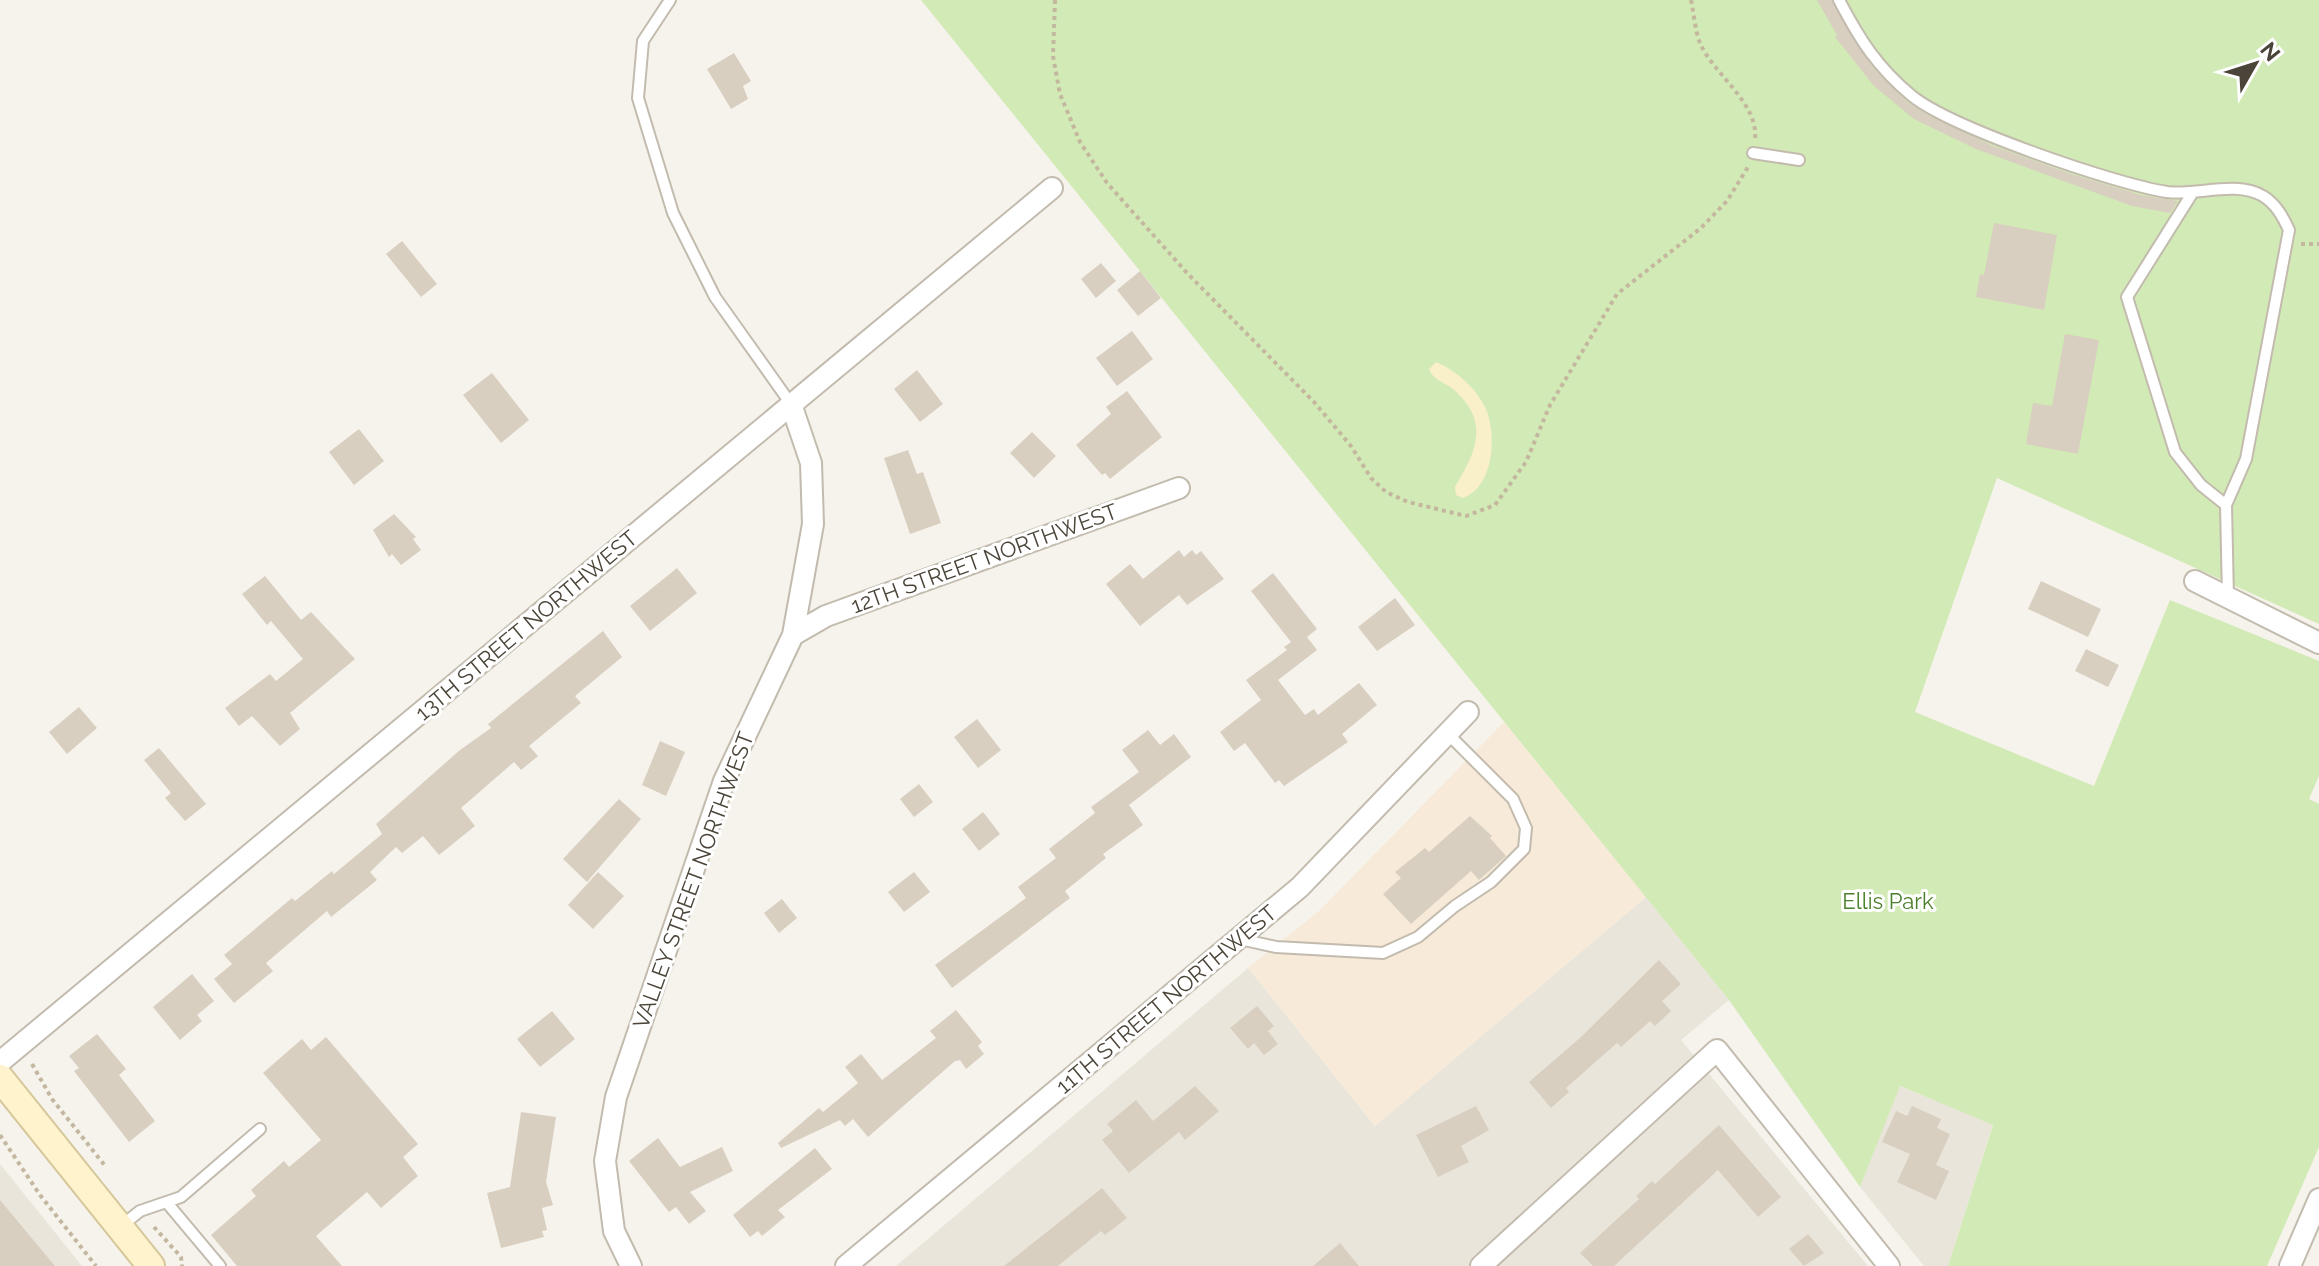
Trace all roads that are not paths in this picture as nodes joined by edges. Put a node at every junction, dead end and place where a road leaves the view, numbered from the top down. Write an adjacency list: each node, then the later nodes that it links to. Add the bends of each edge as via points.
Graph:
1 (670, 0): 7 (lane, via 643,41 638,98 673,213 715,297)
2 (1839, 0): 6 (lane, via 1865,50 1914,97 1970,127 2145,189)
3 (1753, 153): 4 (lane)
4 (1799, 160)
5 (1052, 188): 7 (street, 13TH STREET NORTHWEST)
6 (2193, 192): 9 (lane, via 2127,297 2175,452 2201,485); 9 (lane, via 2244,190 2264,197 2280,211 2289,230 2246,459)
7 (791, 404): 12 (street, VALLEY STREET NORTHWEST, via 811,463 813,524); 17 (street, 13TH STREET NORTHWEST)
8 (1179, 488): 12 (street, 12TH STREET NORTHWEST, via 826,616)
9 (2226, 505): 11 (lane)
10 (2195, 581): 11 (street)
11 (2228, 598): 13 (street)
12 (793, 635): 25 (street, VALLEY STREET NORTHWEST, via 724,781 616,1097 605,1161 614,1231)
13 (2319, 643)
14 (1468, 712): 15 (street, 11TH STREET NORTHWEST)
15 (1447, 733): 16 (street, 11TH STREET NORTHWEST, via 1300,887); 16 (lane, via 1513,799 1526,828 1524,849 1491,882 1418,937 1383,953 1276,947)
16 (1238, 939): 26 (street, 11TH STREET NORTHWEST)
17 (0, 1062)
18 (0, 1078): 22 (street)
19 (260, 1129): 21 (lane)
20 (2319, 1199): 29 (street)
21 (168, 1204): 22 (lane, via 140,1211); 24 (lane)
22 (119, 1227): 23 (street)
23 (151, 1266)
24 (220, 1266)
25 (631, 1266)
26 (846, 1266)
27 (1481, 1266): 28 (street, via 1717,1050)
28 (1889, 1266)
29 (2290, 1266)

